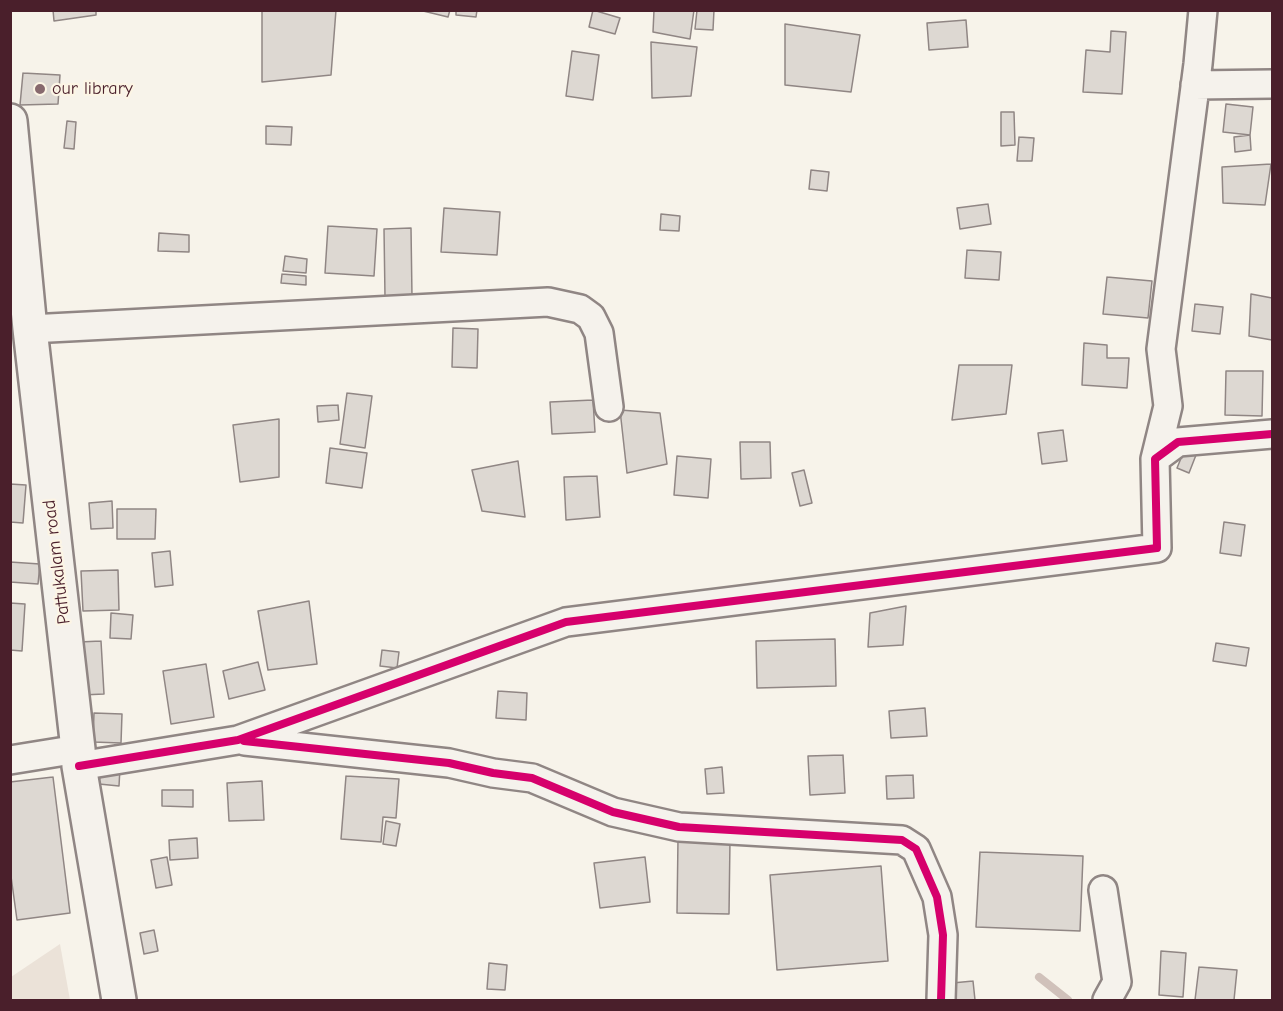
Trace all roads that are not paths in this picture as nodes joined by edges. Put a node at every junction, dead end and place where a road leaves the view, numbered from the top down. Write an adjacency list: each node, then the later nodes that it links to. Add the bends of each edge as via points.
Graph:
1 (1203, 10): 3 (street)
2 (1272, 84): 3 (street)
3 (1195, 85): 8 (street, via 1161,349 1168,406)
4 (10, 121): 5 (main road, Pattukalam road)
5 (30, 329): 6 (street, via 548,302 580,309 591,317 599,333); 10 (main road, Pattukalam road)
6 (609, 407)
7 (1272, 434): 8 (street, via 1178,442)
8 (1155, 459): 9 (street, via 1157,548 566,622)
9 (238, 740): 10 (street); 13 (street, via 449,763 532,778 613,812 679,827 902,840 916,849 937,897)
10 (79, 757): 11 (street); 14 (main road, Pattukalam road)
11 (10, 760)
12 (1103, 890): 17 (street, via 1117,982)
13 (943, 935): 15 (street); 16 (street)
14 (119, 1000)
15 (923, 1000)
16 (941, 1000)
17 (1107, 1000)

